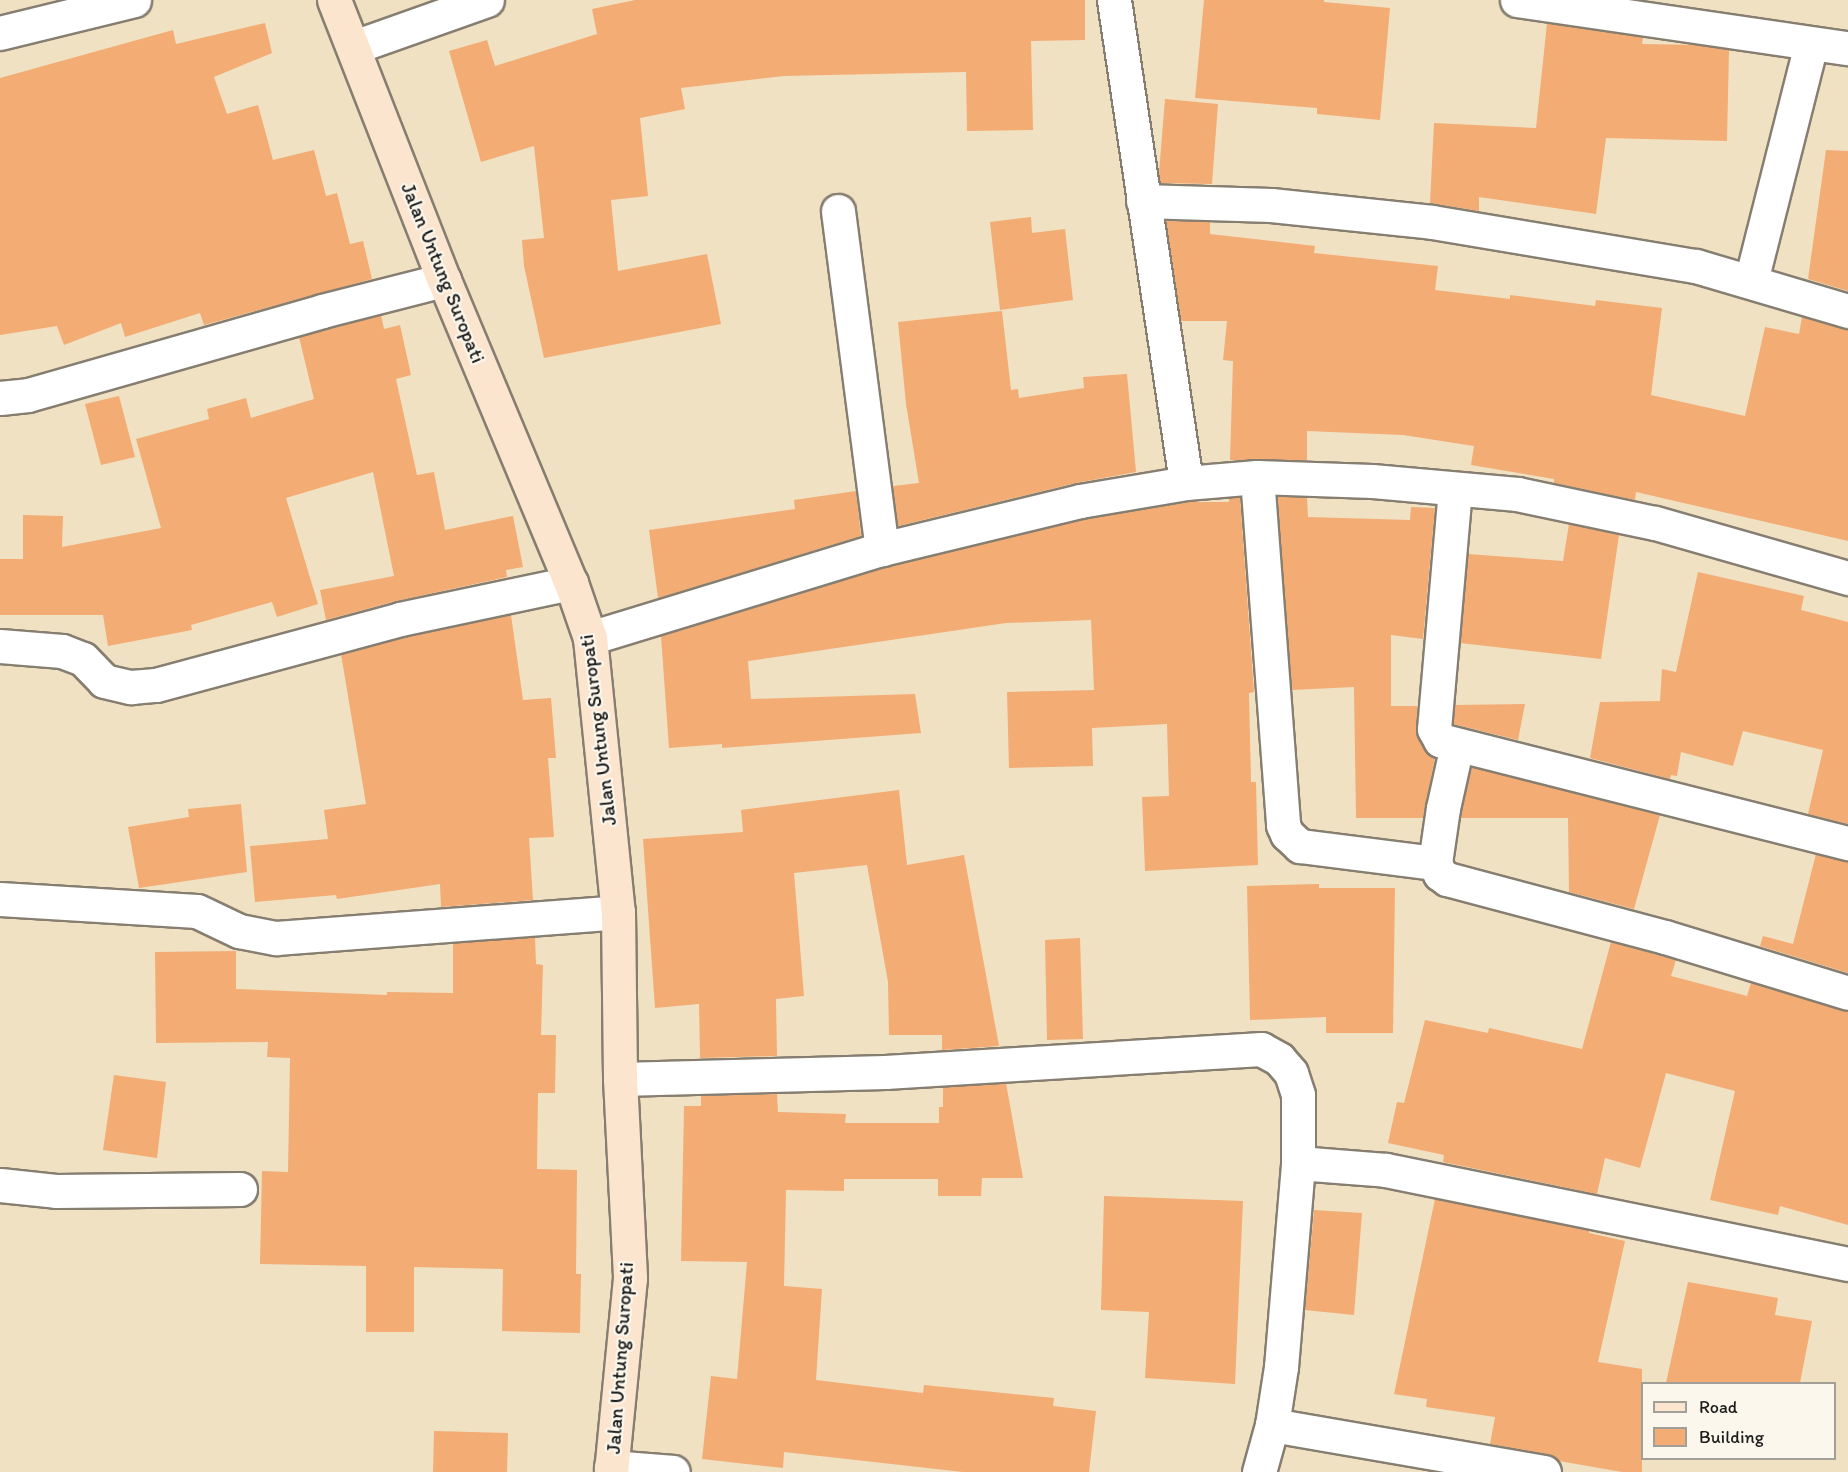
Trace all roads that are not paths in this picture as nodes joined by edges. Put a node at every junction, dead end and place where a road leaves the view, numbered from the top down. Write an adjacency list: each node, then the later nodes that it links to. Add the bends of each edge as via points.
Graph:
1 (134, 0): 6 (street)
2 (334, 0): 8 (main road, Jalan Untung Suropati)
3 (487, 0): 8 (street)
4 (1114, 0): 10 (street)
5 (1517, 0): 7 (street)
6 (0, 33)
7 (1811, 44): 9 (street); 13 (street)
8 (354, 47): 12 (main road, Jalan Untung Suropati)
9 (1848, 48)
10 (1143, 201): 13 (street, via 1271,205 1432,222 1696,267); 17 (street)
11 (838, 212): 19 (street)
12 (444, 280): 15 (street, via 28,394); 21 (main road, Jalan Untung Suropati)
13 (1751, 281): 14 (street)
14 (1848, 311)
15 (0, 398)
16 (1257, 477): 17 (street); 18 (street); 26 (street, via 1283,825 1287,834 1300,846)
17 (1186, 483): 19 (street, via 1080,501)
18 (1455, 489): 20 (street, via 1517,494 1655,523); 24 (street, via 1434,729 1440,740)
19 (882, 549): 22 (street)
20 (1848, 578)
21 (571, 583): 22 (main road, Jalan Untung Suropati); 23 (street, via 400,619 156,685 131,687 104,681 83,658 62,651)
22 (590, 638): 28 (main road, Jalan Untung Suropati)
23 (0, 646)
24 (1457, 745): 25 (street); 26 (street)
25 (1848, 843)
26 (1435, 862): 29 (street, via 1440,874 1448,879 1665,937)
27 (0, 899): 28 (street, via 197,911 239,931 276,939)
28 (618, 912): 30 (main road, Jalan Untung Suropati)
29 (1848, 993)
30 (620, 1079): 31 (street, via 885,1072 1261,1049 1279,1059 1291,1073 1298,1095); 36 (main road, Jalan Untung Suropati, via 630,1278)
31 (1298, 1163): 34 (street, via 1386,1170); 35 (street, via 1281,1367)
32 (0, 1185): 33 (street, via 56,1191)
33 (240, 1189)
34 (1848, 1264)
35 (1272, 1425): 38 (street); 39 (street)
36 (611, 1470): 37 (street)
37 (673, 1472)
38 (1259, 1472)
39 (1544, 1472)

